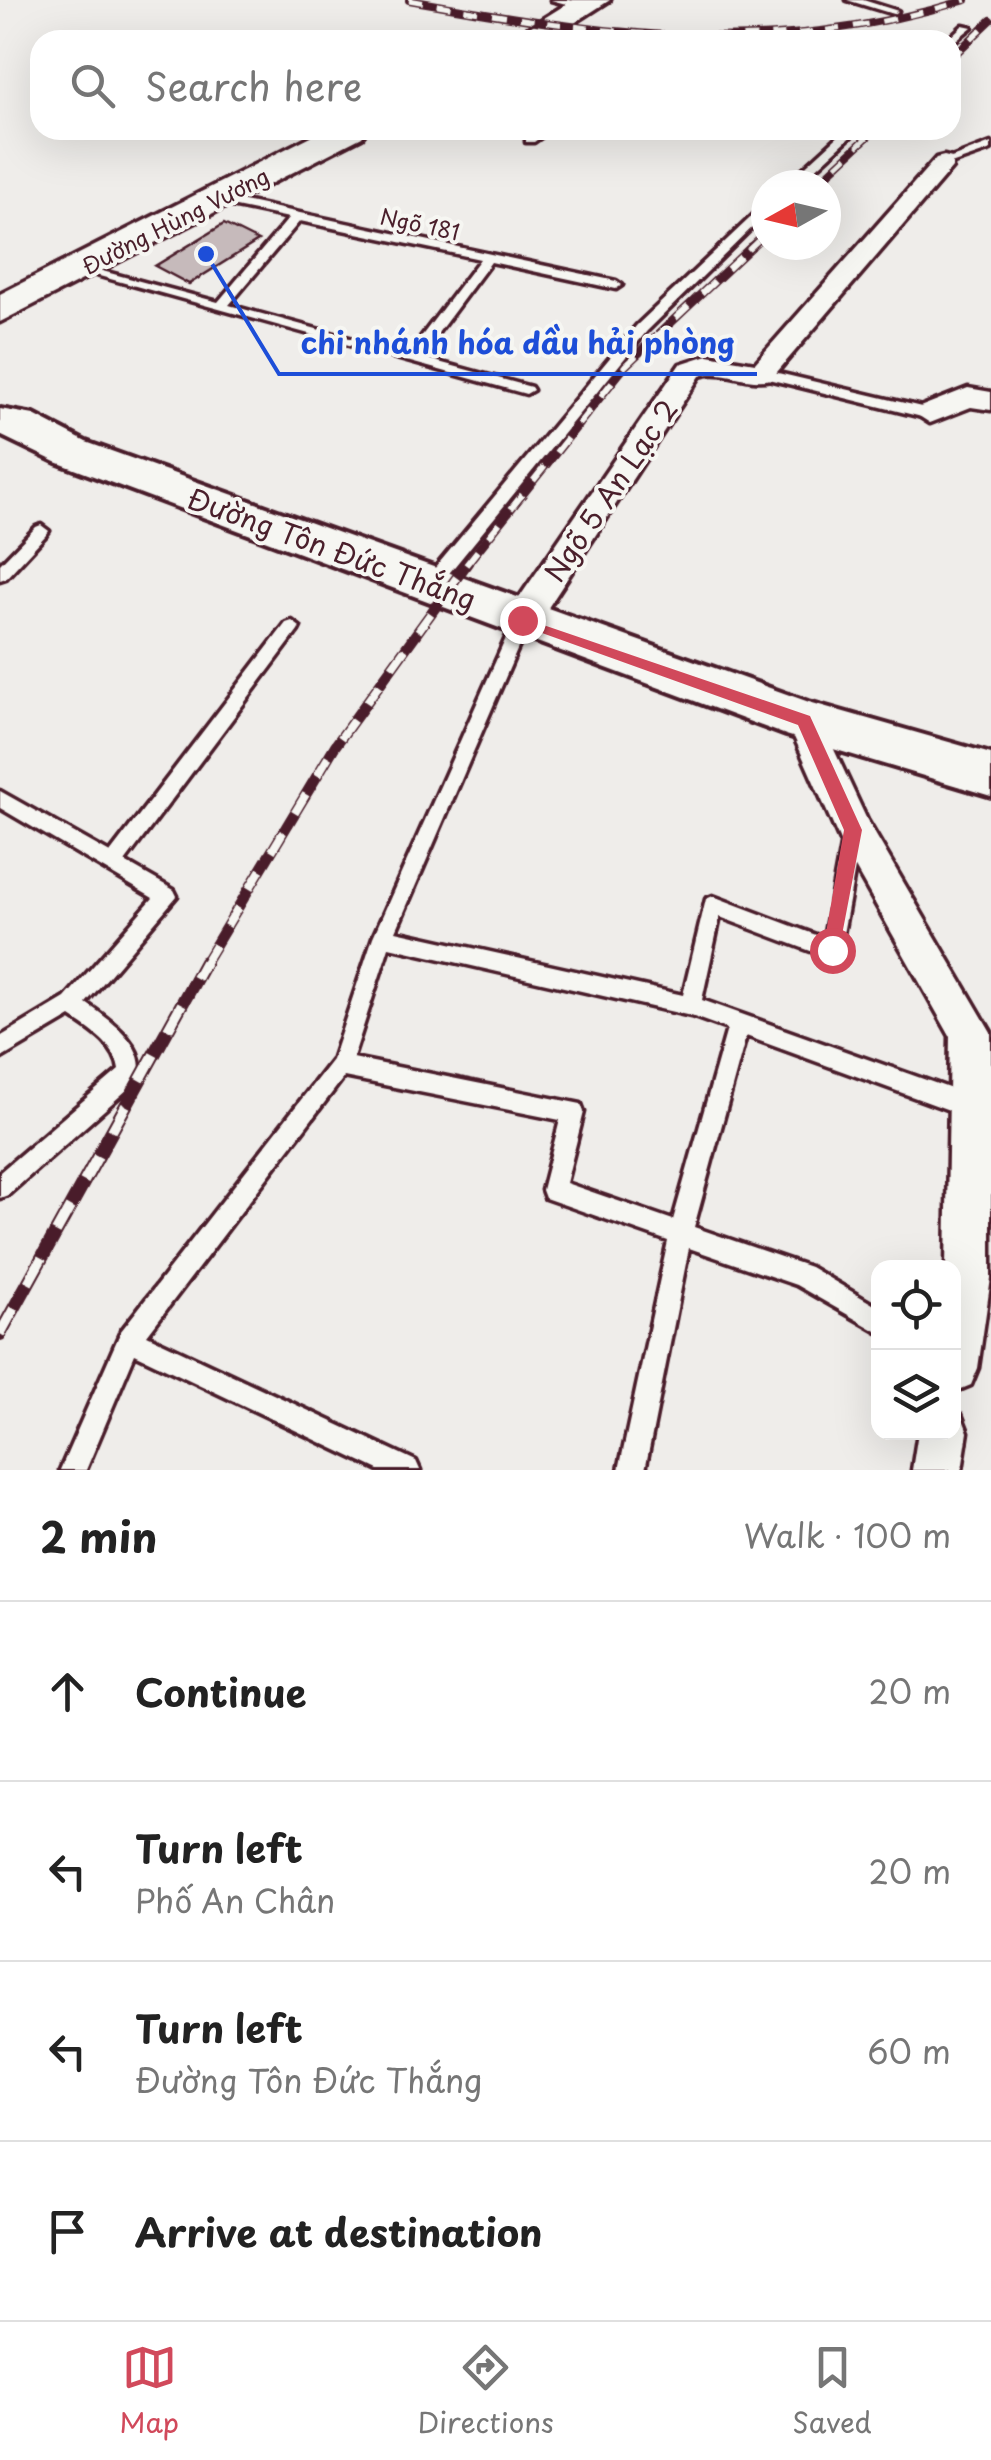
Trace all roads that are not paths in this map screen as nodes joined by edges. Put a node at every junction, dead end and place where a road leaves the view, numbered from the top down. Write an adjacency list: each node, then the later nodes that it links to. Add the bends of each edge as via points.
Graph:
1 (852, 0): 3 (lane)
2 (579, 2): 5 (main road)
3 (893, 11)
4 (967, 27): 6 (lane)
5 (539, 30)
6 (961, 33)
7 (330, 140): 12 (main road, Đường Hùng Vương)
8 (841, 140): 11 (lane)
9 (991, 146): 10 (lane)
10 (944, 163): 21 (street)
11 (808, 170)
12 (216, 198): 13 (lane, Ngõ 181); 16 (main road, Đường Hùng Vương)
13 (296, 217): 15 (lane, Ngõ 181); 18 (lane)
14 (751, 223): 28 (lane, via 642,328)
15 (487, 258): 17 (lane, Ngõ 181); 20 (lane)
16 (80, 269): 18 (lane); 19 (main road, Đường Hùng Vương)
17 (616, 285)
18 (221, 307): 20 (lane)
19 (0, 310)
20 (412, 359): 22 (lane)
21 (761, 373): 24 (lane, Ngõ 5 An Lạc 2); 29 (street, Ngõ 5 An Lạc 2, via 708,364 690,370)
22 (526, 390)
23 (991, 400): 24 (street, Ngõ 5 An Lạc 2, via 968,397)
24 (930, 414)
25 (6, 415): 28 (main road, Đường Tôn Đức Thắng, via 71,452)
26 (41, 530): 27 (lane)
27 (0, 574)
28 (432, 584): 29 (main road, Đường Tôn Đức Thắng)
29 (522, 620): 31 (main road, Đường Tôn Đức Thắng); 36 (lane)
30 (292, 627): 35 (lane)
31 (804, 720): 32 (main road, Đường Tôn Đức Thắng); 34 (street)
32 (991, 775)
33 (0, 799): 35 (lane)
34 (853, 830): 38 (lane, via 832,950 713,905); 40 (street)
35 (113, 864): 37 (lane, via 167,896)
36 (383, 938): 38 (lane); 42 (lane)
37 (72, 1005): 41 (lane); 44 (lane, via 121,1044 132,1060 130,1074)
38 (691, 1006): 39 (lane)
39 (739, 1024): 43 (lane); 45 (lane)
40 (981, 1036): 43 (street)
41 (0, 1049)
42 (340, 1066): 45 (lane, via 572,1112 553,1190); 47 (lane)
43 (971, 1107): 48 (street, via 970,1264)
44 (0, 1187)
45 (681, 1233): 46 (lane, via 802,1274); 52 (lane)
46 (871, 1316)
47 (129, 1339): 50 (lane); 51 (lane)
48 (957, 1350)
49 (942, 1440): 53 (street)
50 (73, 1470)
51 (407, 1470)
52 (632, 1470)
53 (937, 1470)

